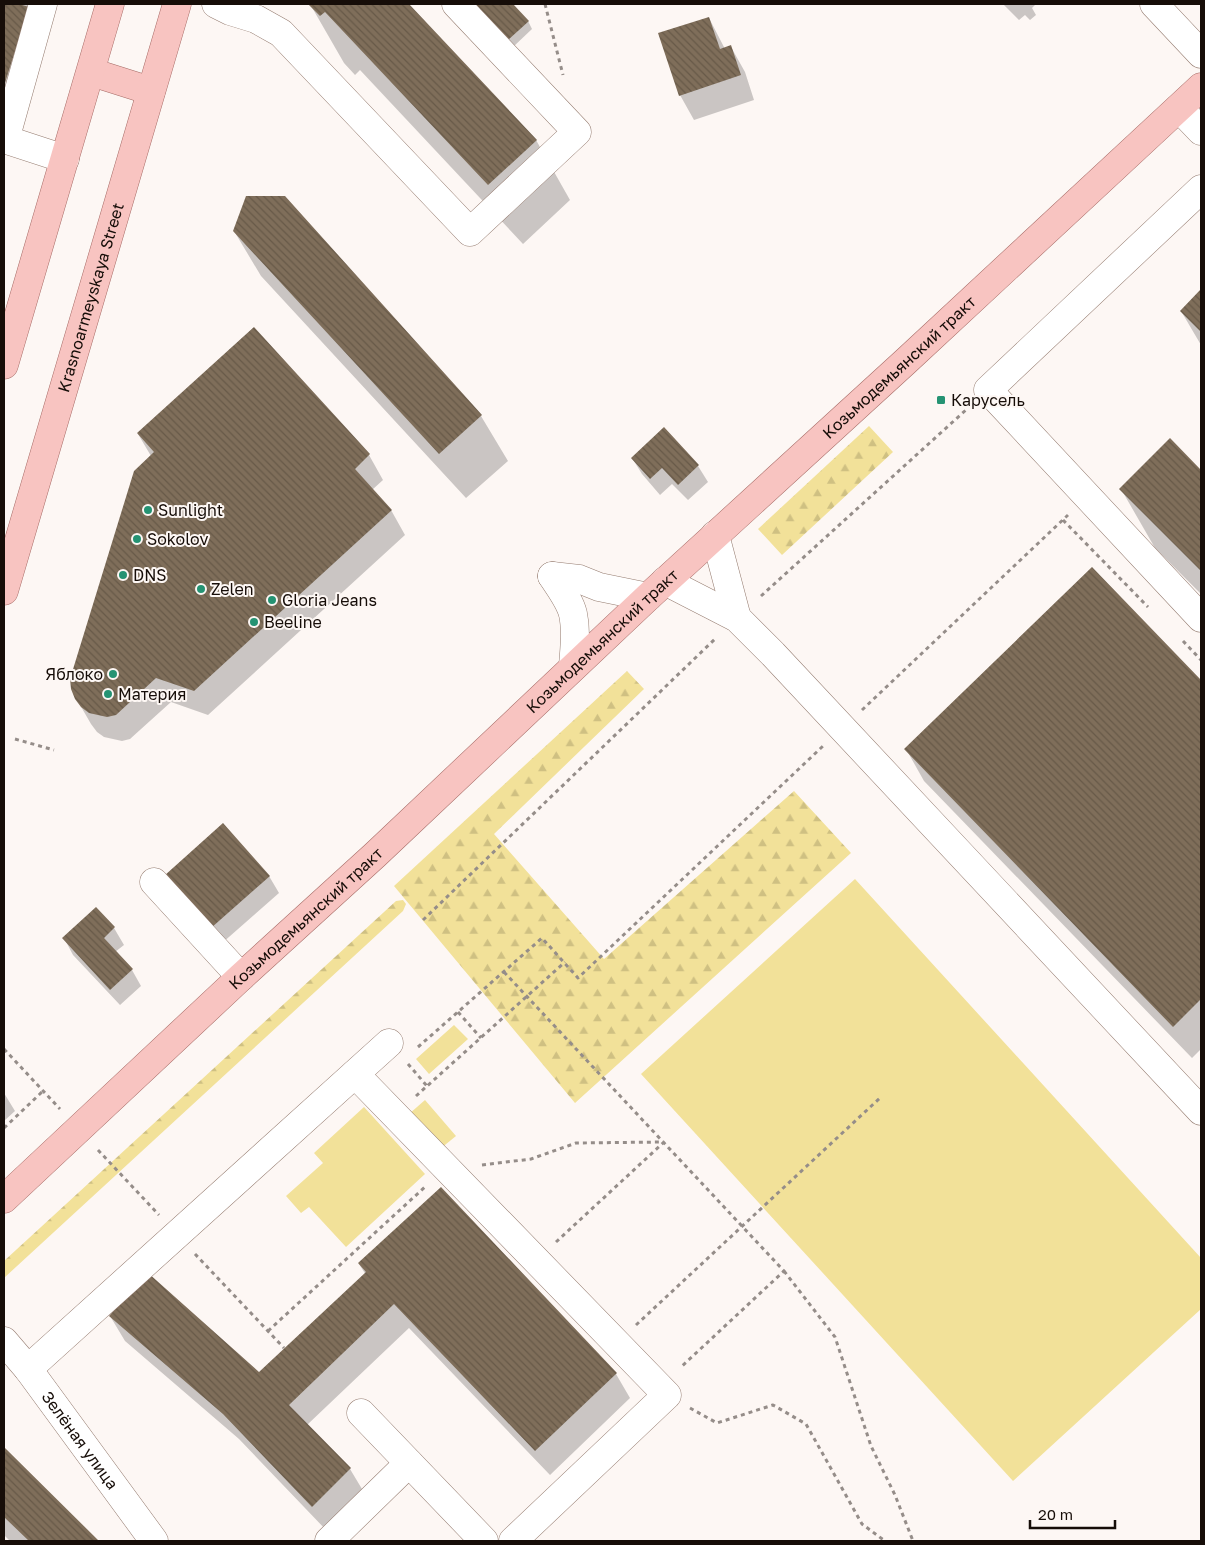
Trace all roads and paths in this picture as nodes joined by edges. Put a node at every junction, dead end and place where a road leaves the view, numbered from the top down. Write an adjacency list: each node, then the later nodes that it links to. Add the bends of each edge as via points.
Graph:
1 (43, 4): 15 (street)
2 (177, 4): 12 (main road, Krasnoarmeyskaya Street)
3 (216, 4): 4 (street, via 256,19 281,33 470,232 577,132)
4 (456, 4)
5 (544, 4): 10 (path)
6 (1154, 4): 8 (street)
7 (106, 5): 9 (main road)
8 (1201, 54)
9 (91, 72): 12 (main road); 16 (main road)
10 (563, 77)
11 (1201, 86): 13 (main road, Козьмодемьянский тракт)
12 (151, 91): 23 (main road, Krasnoarmeyskaya Street)
13 (1179, 108): 14 (street); 21 (main road, Козьмодемьянский тракт)
14 (1201, 131)
15 (5, 140): 16 (street)
16 (65, 159): 18 (main road)
17 (1201, 190): 19 (street)
18 (4, 365)
19 (988, 390): 25 (path); 26 (street)
20 (1063, 520): 24 (path)
21 (714, 535): 22 (main road, Козьмодемьянский тракт); 25 (street)
22 (657, 589): 25 (street); 29 (main road, Козьмодемьянский тракт); 29 (street, via 599,587 579,579 552,576 573,613)
23 (4, 591)
24 (1153, 611)
25 (737, 618): 33 (path); 47 (street)
26 (1201, 618)
27 (1180, 639): 28 (path)
28 (1201, 660)
29 (573, 667): 36 (main road, Козьмодемьянский тракт)
30 (15, 739): 31 (path)
31 (54, 750)
32 (154, 882): 36 (street)
33 (423, 920)
34 (565, 962): 35 (path, via 542,938); 37 (path); 38 (path)
35 (504, 972): 38 (path); 39 (path)
36 (241, 977): 50 (main road, Козьмодемьянский тракт)
37 (578, 978)
38 (527, 996): 40 (path); 51 (path)
39 (458, 1012): 40 (path); 42 (path)
40 (481, 1038): 48 (path)
41 (389, 1043): 44 (street)
42 (417, 1048)
43 (4, 1049): 45 (path)
44 (355, 1074): 48 (street); 55 (street)
45 (43, 1091): 49 (path); 50 (path)
46 (881, 1098): 54 (path)
47 (1201, 1112)
48 (395, 1115): 52 (street)
49 (4, 1128)
50 (79, 1129): 53 (main road, Козьмодемьянский тракт); 55 (path)
51 (663, 1142): 52 (path, via 576,1143 531,1159); 54 (path); 56 (path)
52 (446, 1167): 56 (street); 58 (path)
53 (4, 1199)
54 (742, 1226): 57 (path); 60 (path)
55 (177, 1234): 58 (path); 62 (street)
56 (536, 1260): 60 (street)
57 (784, 1271): 63 (path); 71 (path, via 835,1337 871,1446)
58 (268, 1331): 61 (path)
59 (4, 1341): 62 (street, Зелёная улица)
60 (616, 1343): 63 (street)
61 (284, 1348)
62 (28, 1369): 66 (street, Зелёная улица)
63 (663, 1391): 69 (street); 70 (path, via 717,1423 773,1405 806,1424 862,1524)
64 (361, 1413): 65 (street)
65 (409, 1463): 67 (street); 68 (street)
66 (154, 1541)
67 (329, 1541)
68 (484, 1541)
69 (513, 1541)
70 (885, 1541)
71 (913, 1541)

